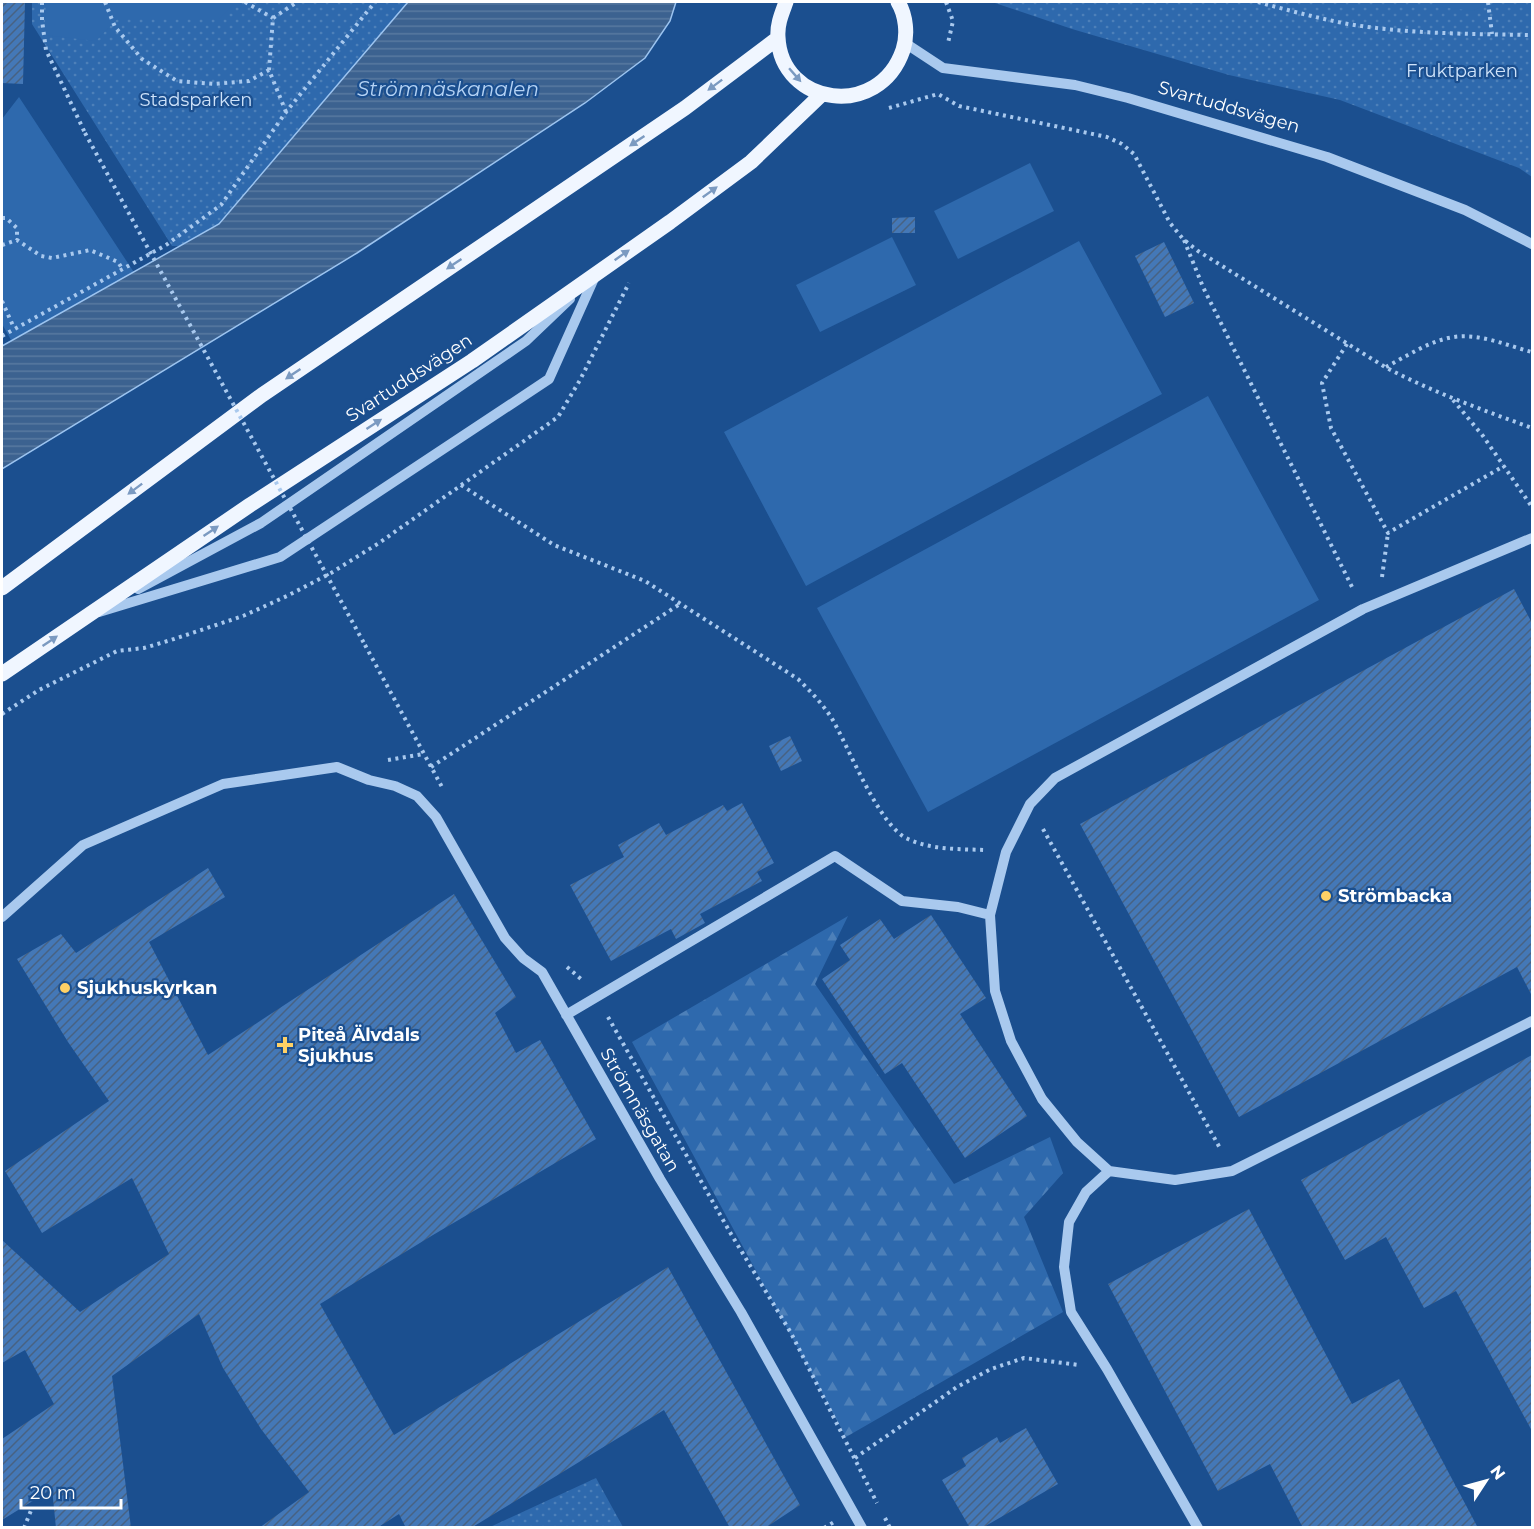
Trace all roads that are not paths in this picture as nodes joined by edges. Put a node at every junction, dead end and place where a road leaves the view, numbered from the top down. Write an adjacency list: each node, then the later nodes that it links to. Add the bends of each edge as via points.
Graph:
1 (786, 2): 3 (main road)
2 (898, 2): 4 (main road, via 905,24)
3 (778, 38): 5 (main road, one-way to 5, via 791,72 805,86); 9 (main road, one-way to 9, via 685,108 262,395)
4 (905, 43): 5 (main road, via 898,64 884,81 865,93 844,97); 6 (street, Svartuddsvägen, via 943,68 1075,85 1327,157 1465,210)
5 (822, 94): 7 (main road, Svartuddsvägen, one-way to 5, via 751,162)
6 (1533, 244)
7 (596, 274): 10 (main road, Svartuddsvägen, one-way to 7, via 472,361); 10 (street, via 526,341 261,524); 10 (street, via 549,380 280,557)
8 (1533, 538): 12 (street, via 1363,609 1055,778 1030,804 1006,852)
9 (2, 588)
10 (85, 617): 11 (main road, Svartuddsvägen, one-way to 10)
11 (2, 674)
12 (990, 915): 14 (street, via 958,907 902,902 835,856); 16 (street, via 995,991 1011,1041 1042,1099 1077,1142)
13 (2, 917): 14 (street, Strömnäsgatan, via 83,845 223,784 336,767 417,796 436,817 505,938 542,972)
14 (566, 1015): 17 (street, Strömnäsgatan)
15 (1533, 1021): 16 (street, via 1232,1171 1175,1180)
16 (1109, 1170): 18 (street, via 1086,1192 1069,1222 1064,1267 1071,1312)
17 (862, 1527)
18 (1198, 1527)

